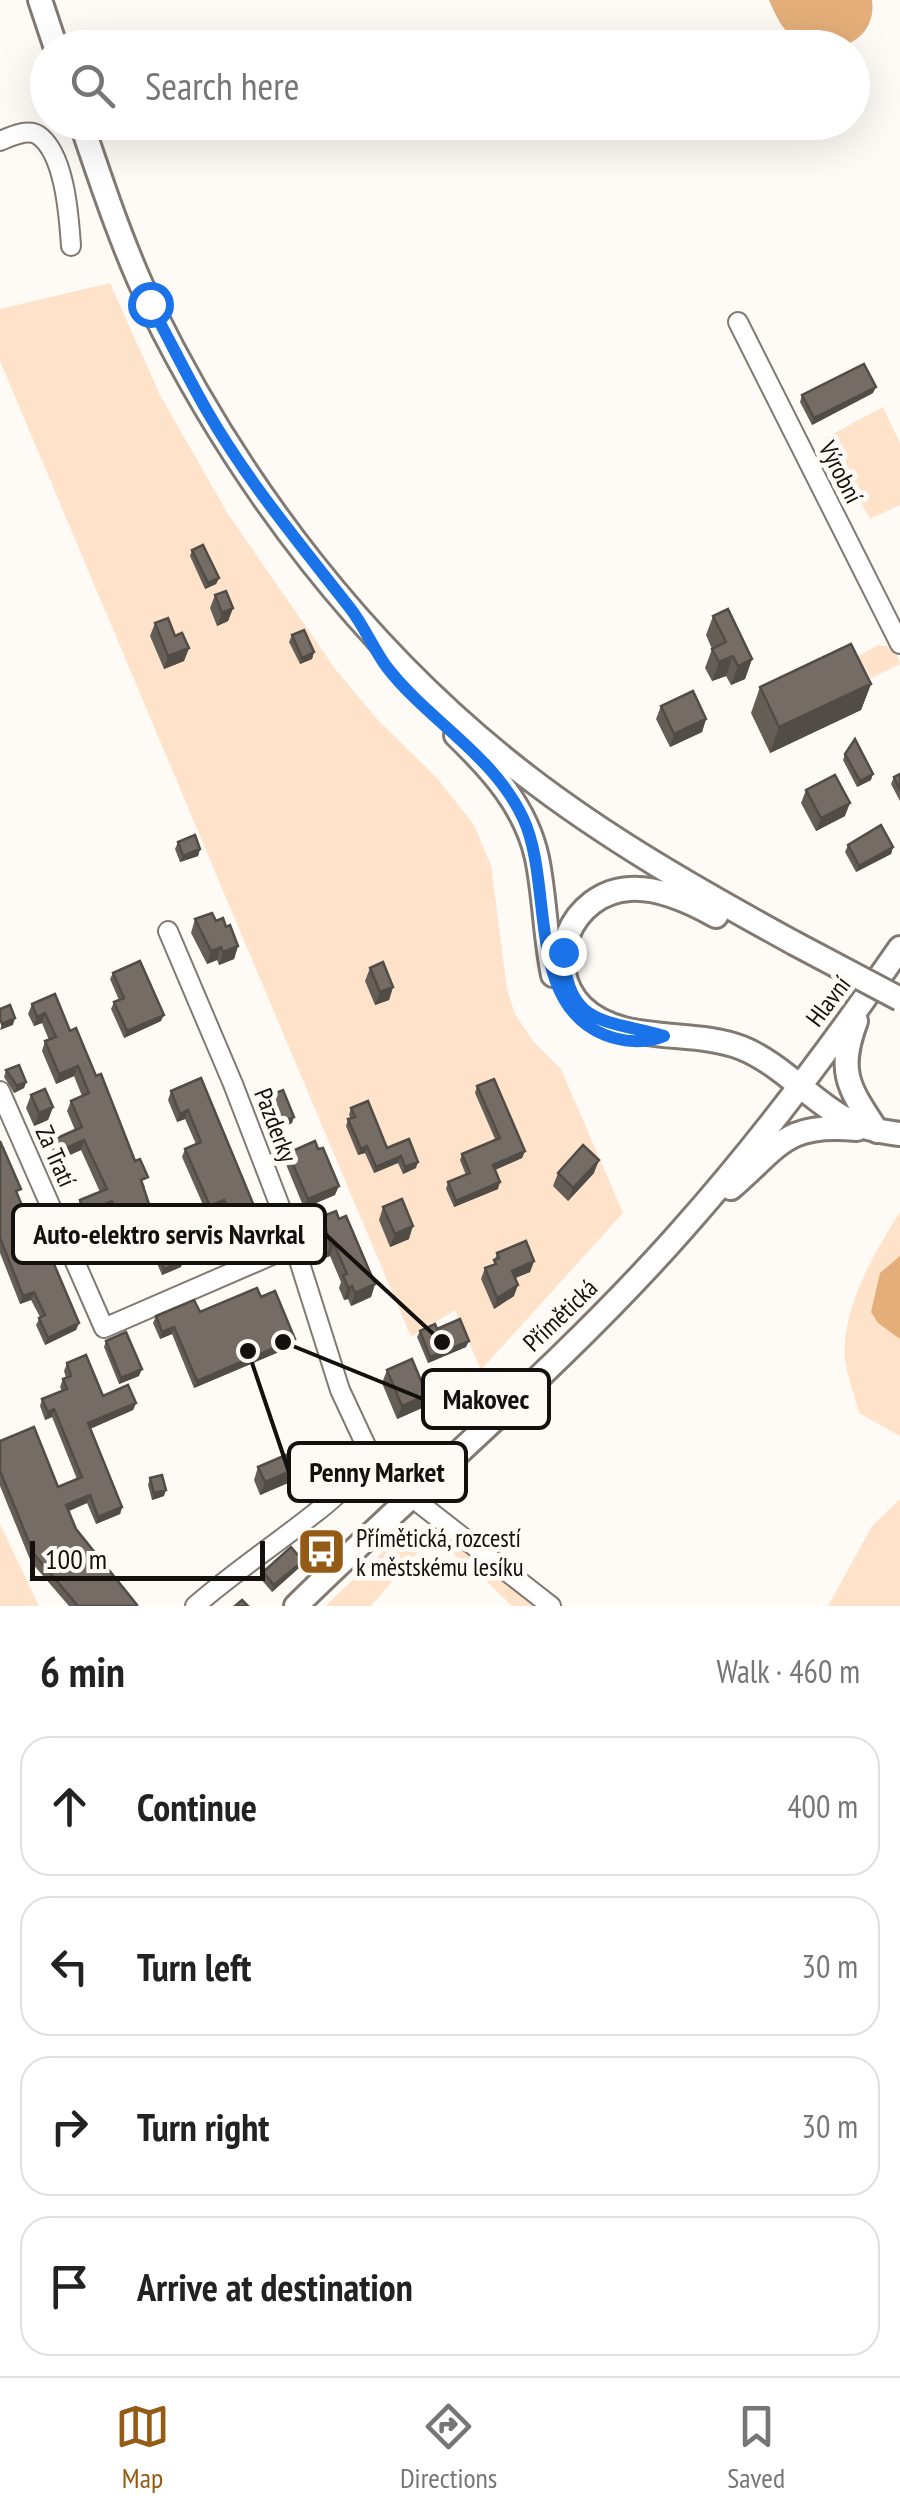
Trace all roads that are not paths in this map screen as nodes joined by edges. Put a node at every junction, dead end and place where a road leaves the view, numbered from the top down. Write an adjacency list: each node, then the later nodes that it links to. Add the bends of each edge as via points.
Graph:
1 (40, 0): 2 (main road)
2 (50, 30)
3 (30, 133): 6 (street)
4 (42, 140): 7 (street, via 67,198)
5 (88, 140): 9 (main road, via 150,304 208,412 295,542)
6 (0, 141)
7 (71, 246)
8 (738, 322): 10 (street, Výrobní)
9 (352, 610): 12 (main road, via 441,702 537,784 632,850); 16 (main road, via 388,668 490,768 523,818 536,856 555,984 566,1005 588,1027 612,1038)
10 (900, 644)
11 (168, 932): 21 (street, Pazderky)
12 (793, 942): 15 (main road, bridge); 16 (main road, via 771,945 656,892 626,889 594,900 565,940 564,974 573,995 609,1025)
13 (900, 948): 14 (main road, Hlavní)
14 (864, 998): 17 (main road, Hlavní); 19 (main road, via 845,1068 854,1097)
15 (900, 999)
16 (664, 1036): 17 (main road, via 740,1047)
17 (798, 1086): 19 (main road, via 856,1124); 20 (main road, Přímětická)
18 (0, 1091): 21 (street, Za Tratí, via 104,1328)
19 (888, 1132): 20 (main road, via 820,1127 786,1138)
20 (683, 1230): 23 (main road, Přímětická)
21 (293, 1246): 22 (street, Pazderky, via 340,1390)
22 (376, 1463): 23 (street, Pazderky); 24 (street)
23 (410, 1496): 25 (main road, Přímětická); 26 (street, Pazderky)
24 (195, 1606)
25 (296, 1606)
26 (551, 1606)

